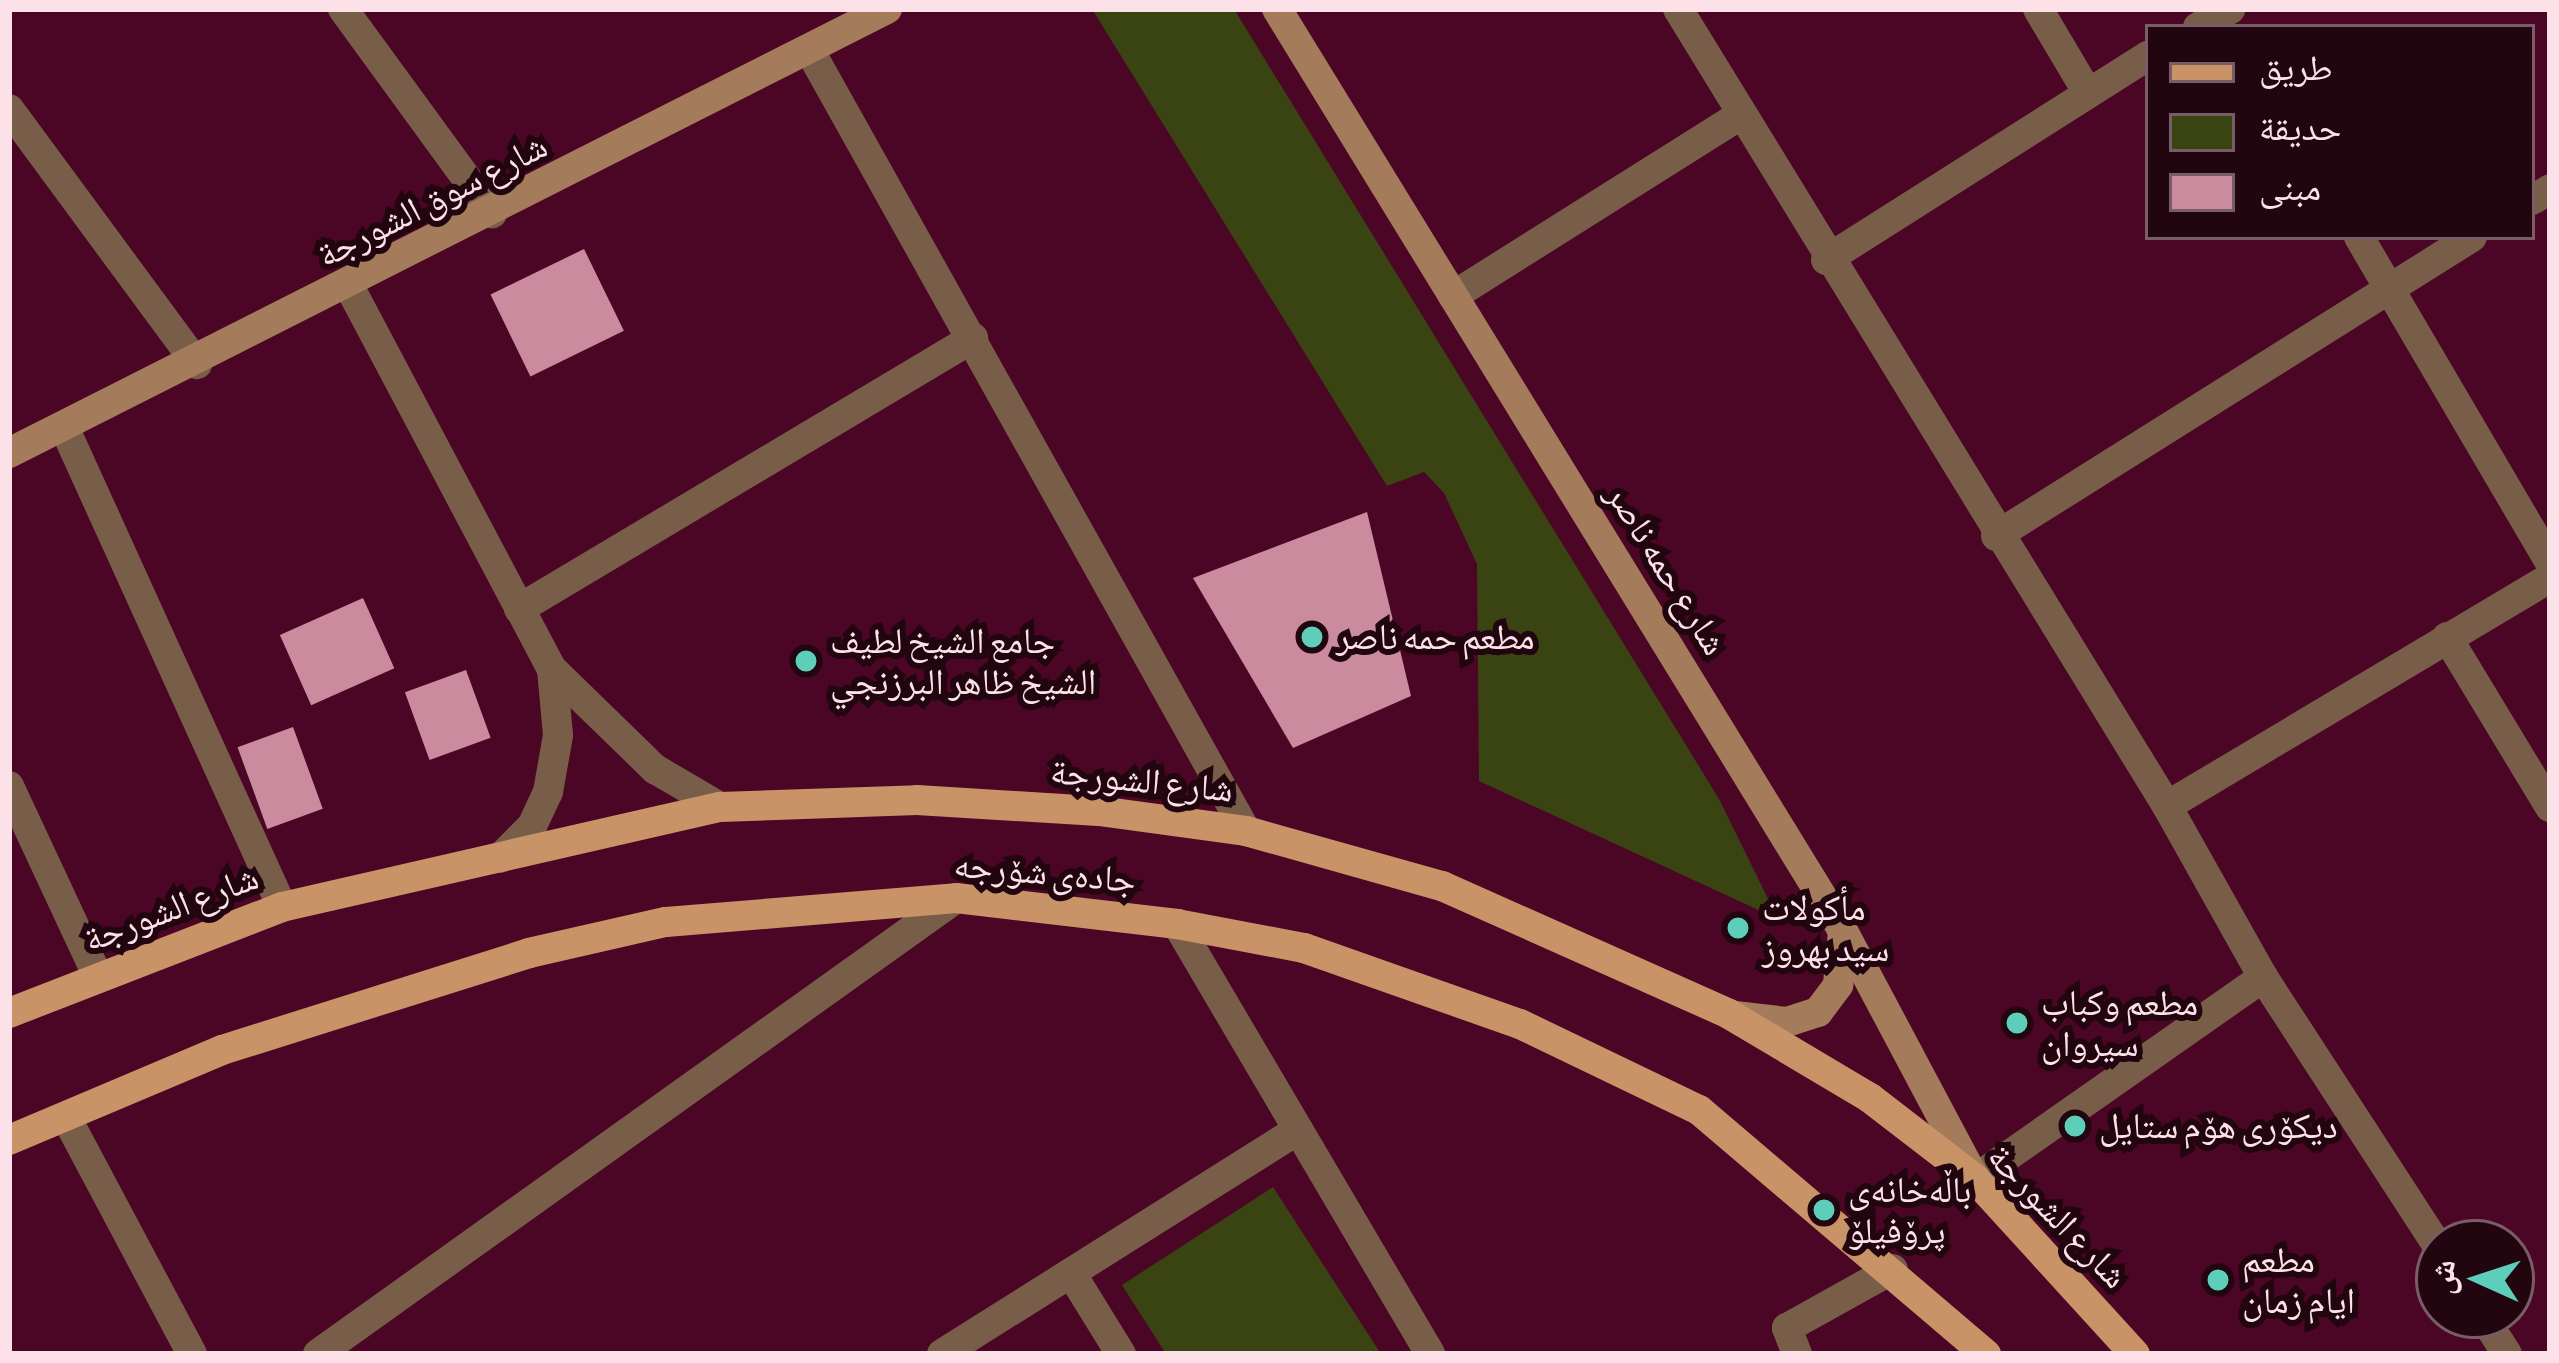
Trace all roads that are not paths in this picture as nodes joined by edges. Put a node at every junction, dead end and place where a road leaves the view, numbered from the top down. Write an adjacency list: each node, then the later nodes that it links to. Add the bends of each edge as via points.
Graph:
1 (343, 9): 11 (street)
2 (887, 9): 6 (street, شارع سوق الشورجة)
3 (1277, 9): 17 (street, شارع حمه ناصر)
4 (1678, 9): 10 (street)
5 (2038, 9): 8 (street)
6 (810, 51): 11 (street, شارع سوق الشورجة); 18 (street)
7 (2145, 58): 8 (street)
8 (2086, 91): 14 (street)
9 (9, 109): 19 (street)
10 (1740, 115): 14 (street); 17 (street)
11 (492, 213): 15 (street, شارع سوق الشورجة)
12 (2361, 240): 16 (street)
13 (2466, 240): 16 (street)
14 (1826, 260): 22 (street)
15 (349, 286): 19 (street, شارع سوق الشورجة); 25 (street)
16 (2388, 288): 22 (street); 23 (street)
17 (1453, 296): 37 (street, شارع حمه ناصر)
18 (973, 338): 25 (street); 32 (street)
19 (197, 364): 20 (street, شارع سوق الشورجة)
20 (64, 427): 21 (street, شارع سوق الشورجة); 35 (street)
21 (9, 453)
22 (1996, 536): 29 (street)
23 (2550, 563)
24 (2550, 578): 26 (street)
25 (519, 608): 27 (street)
26 (2447, 637): 29 (street); 31 (street)
27 (552, 669): 30 (street, via 655,769); 33 (street, via 558,735 548,792 532,826)
28 (9, 786): 38 (street)
29 (2168, 806): 39 (street)
30 (720, 807): 32 (main road, شارع الشورجة, via 916,800 1099,811); 33 (main road, شارع الشورجة)
31 (2550, 807)
32 (1246, 831): 41 (main road, شارع الشورجة, via 1442,886)
33 (500, 857): 35 (main road, شارع الشورجة)
34 (956, 898): 36 (main road, جادەی شۆرجە); 42 (main road, جادەی شۆرجە, via 666,922 529,953 222,1050); 50 (street)
35 (282, 907): 38 (main road, شارع الشورجة)
36 (1178, 924): 43 (street); 47 (main road, جادەی شۆرجە, via 1304,949 1520,1024 1679,1100)
37 (1844, 931): 41 (street, via 1838,985 1818,1012 1774,1023); 45 (street, شارع حمه ناصر)
38 (98, 977): 40 (main road, شارع الشورجة)
39 (2263, 977): 45 (street); 46 (street)
40 (9, 1013)
41 (1730, 1014): 45 (main road, شارع الشورجة, via 1870,1098)
42 (66, 1117): 44 (main road, جادەی شۆرجە); 49 (street)
43 (1294, 1132): 48 (street); 53 (street)
44 (9, 1140)
45 (1975, 1179): 56 (main road, شارع الشورجة)
46 (2420, 1219)
47 (1894, 1269): 54 (street, via 1787,1328); 55 (main road, جادەی شۆرجە)
48 (1071, 1273): 51 (street); 52 (street)
49 (191, 1354)
50 (318, 1354)
51 (942, 1354)
52 (1121, 1354)
53 (1430, 1354)
54 (1797, 1354)
55 (1986, 1354)
56 (2134, 1354)

